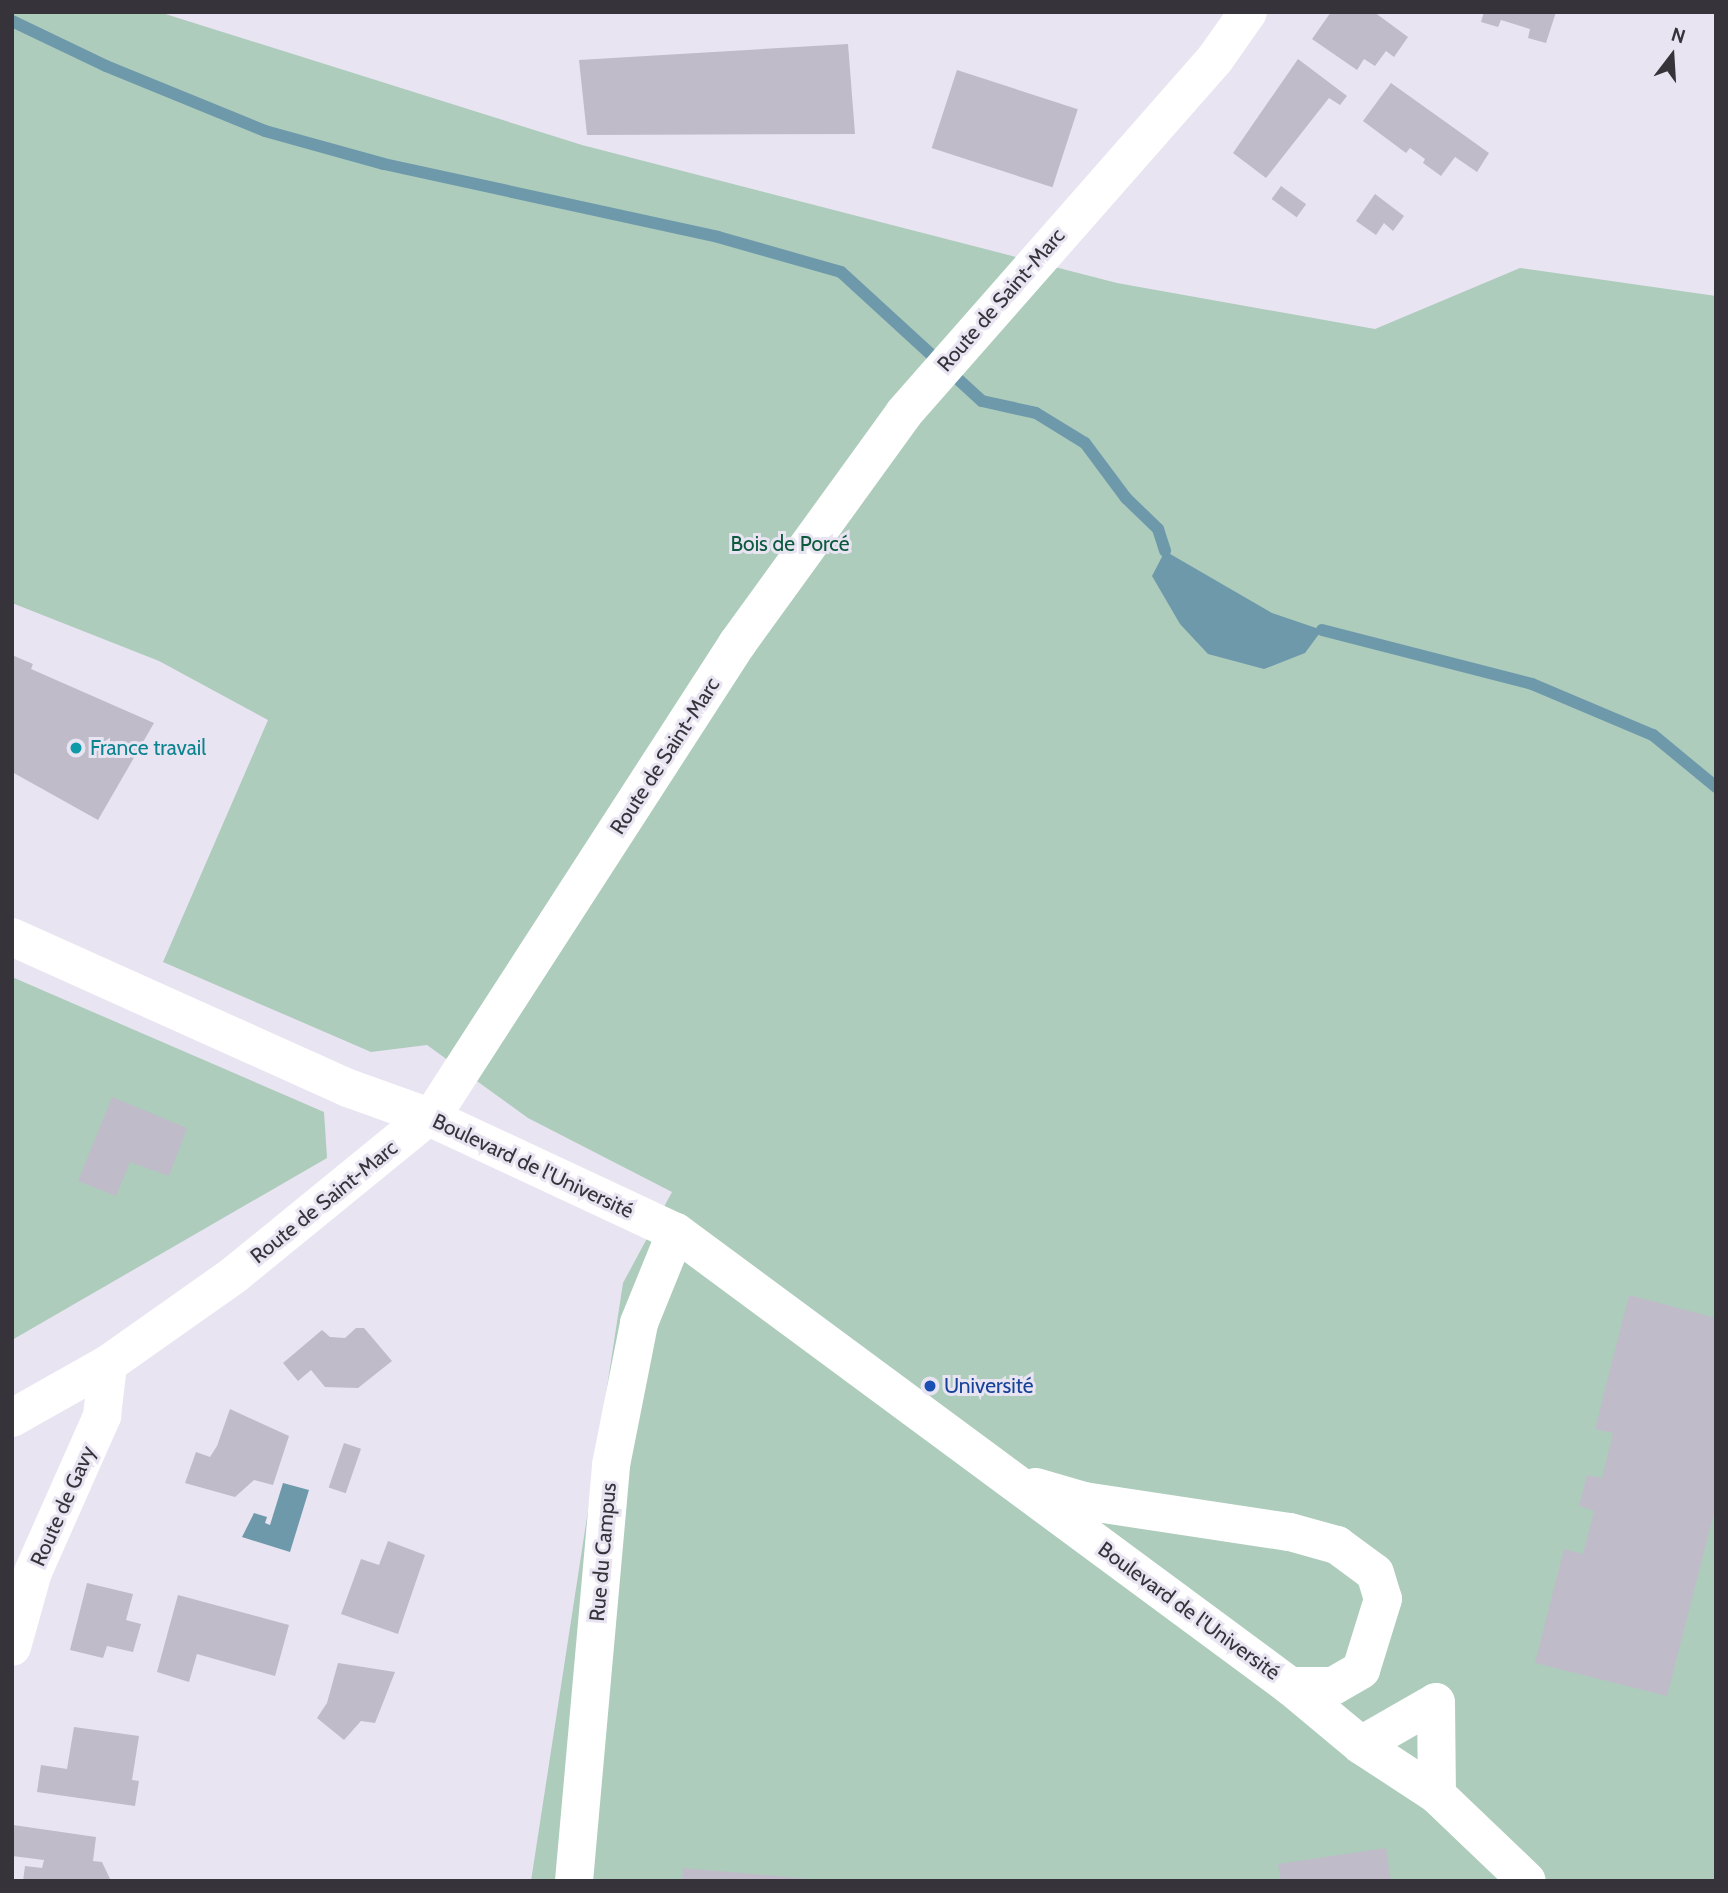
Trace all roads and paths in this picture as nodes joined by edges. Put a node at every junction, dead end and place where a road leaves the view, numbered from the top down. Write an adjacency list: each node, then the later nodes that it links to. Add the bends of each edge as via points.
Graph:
1 (1248, 12): 3 (street, Route de Saint-Marc, via 1215,59 912,403 737,643)
2 (12, 937): 3 (street, Boulevard de l'Université, via 348,1088)
3 (429, 1117): 4 (street, Boulevard de l'Université); 5 (street, Route de Saint-Marc, via 234,1275)
4 (676, 1232): 7 (street, Boulevard de l'Université); 12 (street, Rue du Campus, via 639,1323 611,1465)
5 (108, 1364): 6 (street, Route de Saint-Marc); 8 (street, Route de Gavy, via 102,1416 33,1572)
6 (12, 1418)
7 (1007, 1478): 9 (street, Boulevard de l'Université); 9 (street, Boulevard de l'Université, via 1084,1502 1290,1532 1337,1545 1366,1566 1375,1573 1383,1599 1361,1670 1333,1686)
8 (12, 1647)
9 (1290, 1686): 10 (street)
10 (1361, 1745): 11 (street); 11 (street, via 1436,1702)
11 (1437, 1795): 13 (street)
12 (574, 1881)
13 (1527, 1881)

